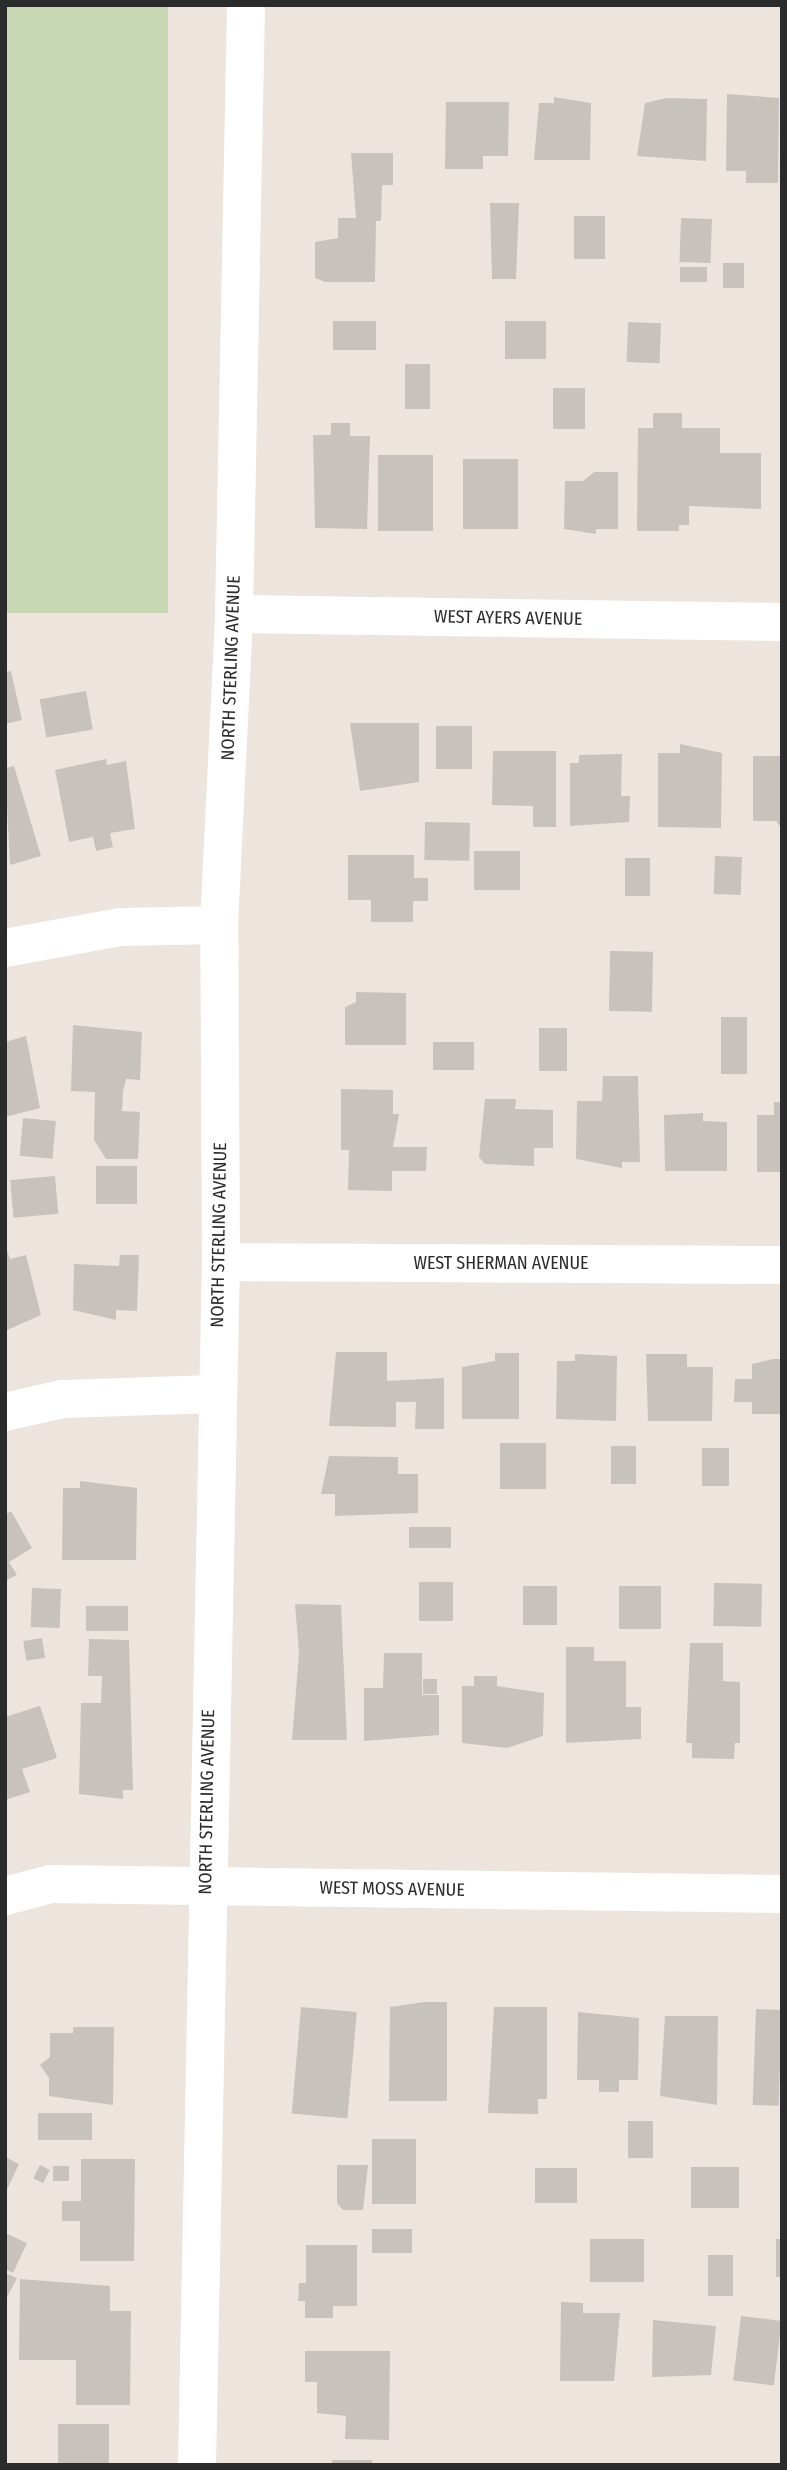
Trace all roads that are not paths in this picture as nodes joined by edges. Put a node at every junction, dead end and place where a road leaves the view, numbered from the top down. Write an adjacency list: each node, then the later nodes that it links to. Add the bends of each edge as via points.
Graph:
1 (246, 5): 2 (street, NORTH STERLING AVENUE)
2 (234, 614): 3 (street, WEST AYERS AVENUE); 4 (street, NORTH STERLING AVENUE)
3 (782, 622)
4 (219, 925): 5 (street, via 121,927); 6 (street, NORTH STERLING AVENUE)
5 (5, 948)
6 (221, 1262): 7 (street, WEST SHERMAN AVENUE); 8 (street, NORTH STERLING AVENUE)
7 (782, 1265)
8 (216, 1394): 9 (street, via 62,1399); 10 (street, NORTH STERLING AVENUE)
9 (5, 1412)
10 (205, 1886): 11 (street, WEST MOSS AVENUE); 12 (street, WEST MOSS AVENUE, via 51,1884); 13 (street, NORTH STERLING AVENUE)
11 (782, 1894)
12 (5, 1896)
13 (197, 2465)

